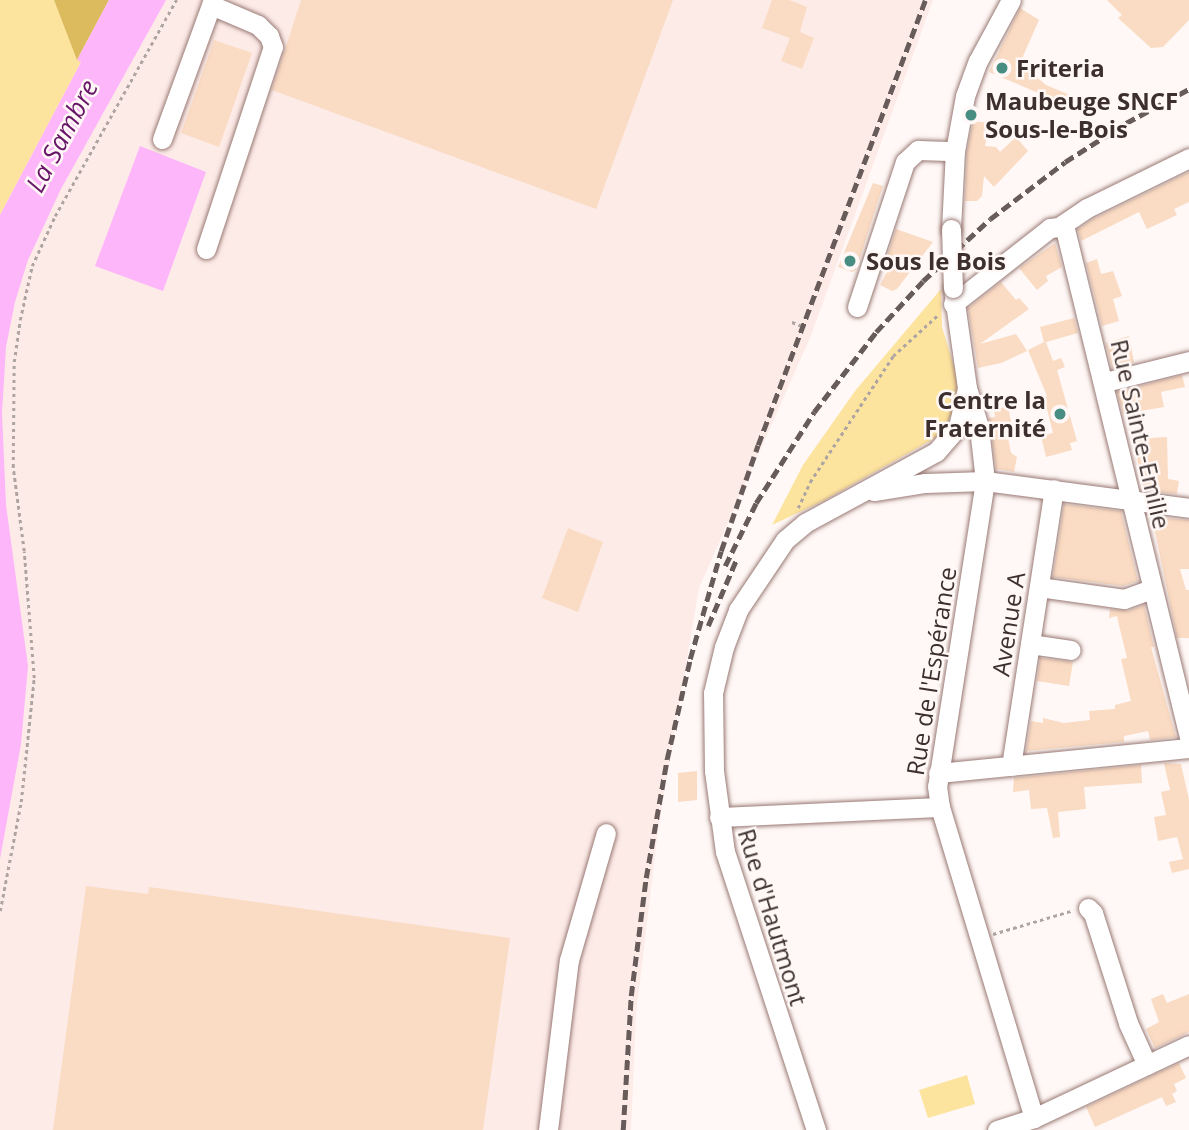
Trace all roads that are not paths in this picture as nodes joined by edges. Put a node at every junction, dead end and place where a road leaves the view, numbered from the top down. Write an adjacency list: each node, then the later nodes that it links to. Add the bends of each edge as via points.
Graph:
1 (1011, 0): 4 (street, Rue d'Hautmont, via 972,78)
2 (212, 3): 3 (street); 7 (street, via 258,25 273,47)
3 (162, 139)
4 (955, 151): 8 (street, Rue d'Hautmont, bridge); 9 (street, via 918,150 905,162)
5 (1189, 158): 6 (street, via 1087,208)
6 (1064, 225): 8 (street, via 1045,231); 11 (street, Rue Sainte-Emilie)
7 (206, 249)
8 (953, 296): 12 (street, Rue d'Hautmont)
9 (857, 307)
10 (1189, 362): 11 (street)
11 (1105, 382): 16 (street, Rue Sainte-Emilie)
12 (967, 387): 13 (street, Rue de l'Espérance, via 979,428); 15 (street, Rue d'Hautmont, via 962,415 948,440 936,452)
13 (985, 481): 14 (street); 15 (street, via 925,483); 25 (street, Rue de l'Espérance)
14 (1054, 489): 16 (street); 18 (street, Avenue A)
15 (860, 494): 27 (street, Rue d'Hautmont, via 794,531 748,593 729,630 712,702)
16 (1131, 500): 17 (street); 19 (street, Rue Sainte-Emilie)
17 (1189, 509)
18 (1039, 587): 19 (street, via 1124,599); 20 (street, Avenue A)
19 (1152, 589): 22 (street, Rue Sainte-Emilie)
20 (1030, 644): 21 (street); 24 (street, Avenue A)
21 (1071, 650)
22 (1189, 737)
23 (1189, 748): 24 (street)
24 (1011, 766): 25 (street)
25 (938, 773): 26 (street, Rue de l'Espérance)
26 (940, 807): 27 (street); 32 (street, Rue de l'Espérance)
27 (719, 817): 34 (street, Rue d'Hautmont, via 731,875)
28 (606, 833): 33 (street, via 569,960)
29 (1088, 908): 31 (street)
30 (1189, 1045): 31 (street)
31 (1147, 1065): 32 (street)
32 (1034, 1118): 35 (street)
33 (548, 1130)
34 (816, 1130)
35 (997, 1130)

